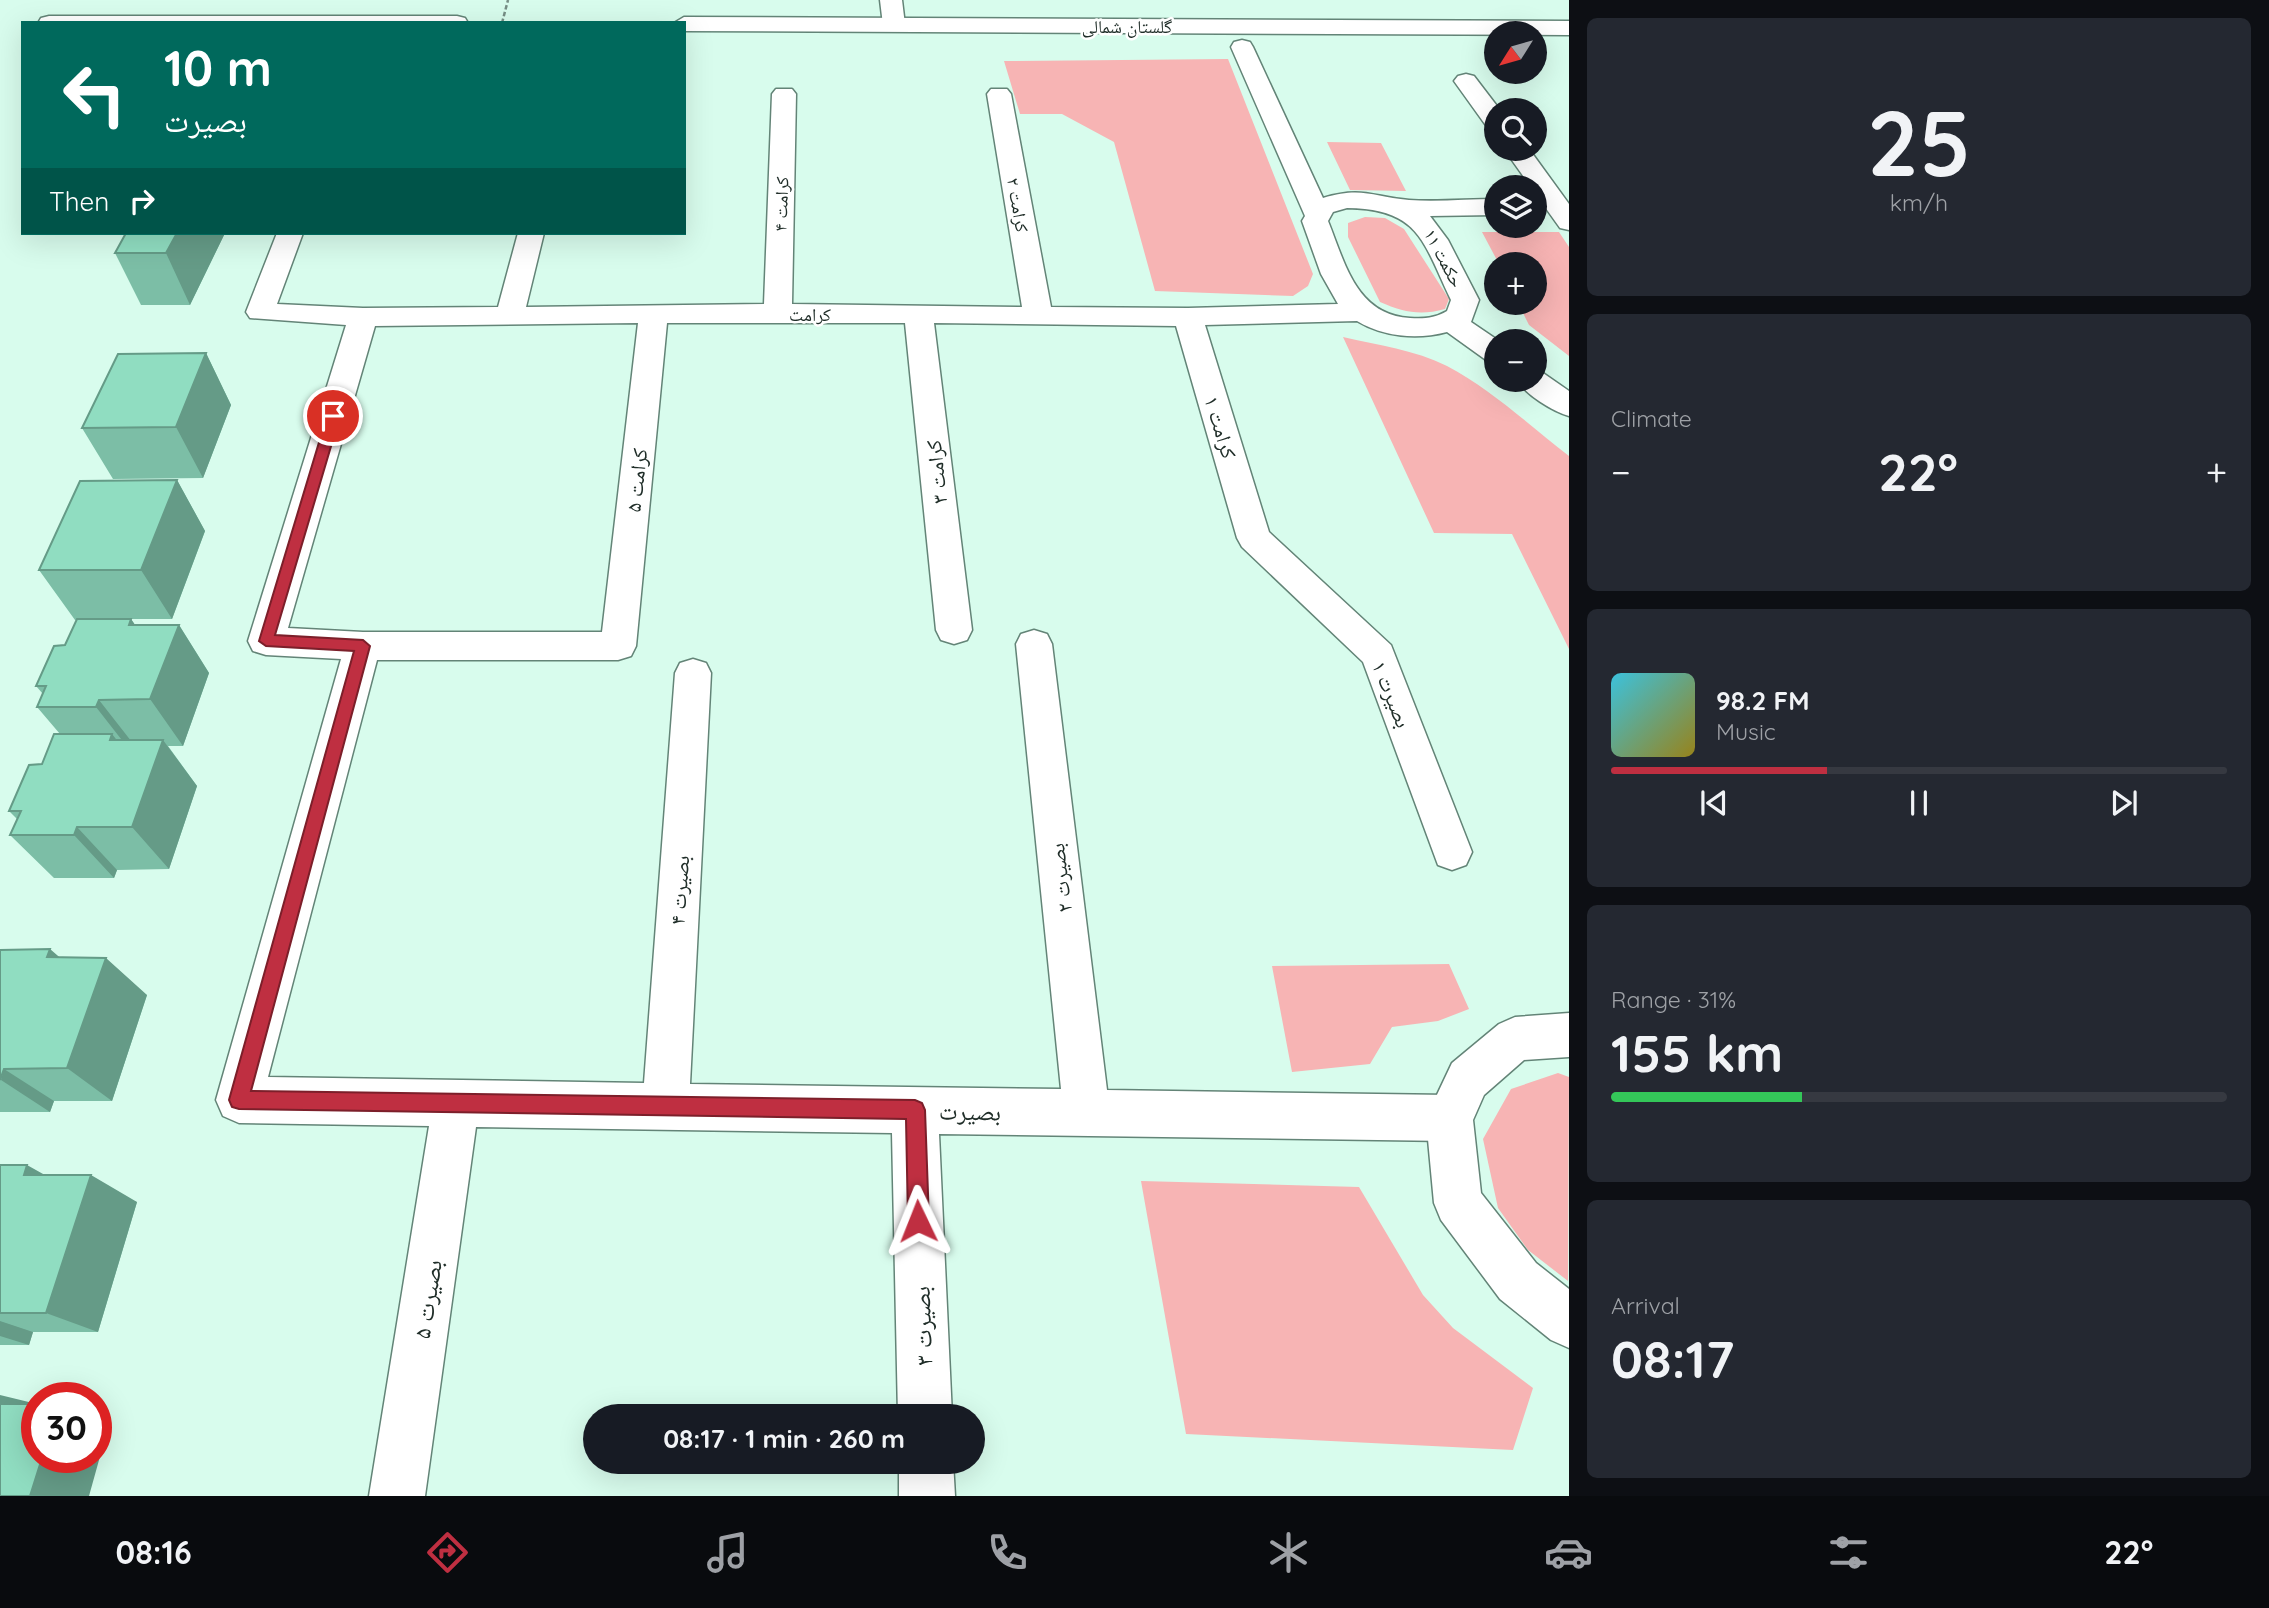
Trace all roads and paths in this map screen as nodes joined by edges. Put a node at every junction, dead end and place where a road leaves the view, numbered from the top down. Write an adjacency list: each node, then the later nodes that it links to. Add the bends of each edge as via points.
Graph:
1 (508, 0): 3 (path)
2 (891, 0): 6 (street)
3 (503, 21)
4 (686, 24): 6 (street, گلستان شمالی)
5 (1569, 28): 6 (street, گلستان شمالی)
6 (895, 35): 7 (street, گلستان شمالی); 8 (street, گلستان شمالی)
7 (686, 44)
8 (1242, 47): 9 (street, گلستان شمالی); 20 (street)
9 (1484, 48)
10 (1547, 48): 11 (street)
11 (1569, 48)
12 (1466, 81): 15 (street)
13 (784, 94): 24 (street, کرامت ۴)
14 (999, 94): 28 (street, کرامت ۲)
15 (1484, 106)
16 (1524, 161): 19 (street)
17 (1484, 207): 18 (street)
18 (1402, 208): 20 (street, حکمت ۱۱, via 1373,200 1345,200 1323,207); 31 (street, حکمت ۱۱, via 1424,222 1465,300 1460,316)
19 (1558, 210)
20 (1317, 214): 23 (street, via 1315,221 1348,299)
21 (288, 235): 29 (street, کرامت, via 260,312)
22 (530, 235): 27 (street)
23 (1361, 312): 30 (street, کرامت); 31 (street, حکمت ۱۱, via 1413,328)
24 (778, 313): 25 (street, کرامت); 26 (street, کرامت)
25 (653, 314): 27 (street, کرامت); 38 (street, کرامت ۵, via 618,646)
26 (918, 314): 28 (street, کرامت); 36 (street, کرامت ۳)
27 (510, 315): 29 (street, کرامت)
28 (1038, 315): 30 (street, کرامت)
29 (363, 317): 38 (street, via 266,641)
30 (1188, 317): 35 (street, کرامت ۱)
31 (1452, 321): 32 (street, حکمت ۱۱)
32 (1484, 345)
33 (1547, 391): 34 (street)
34 (1569, 406)
35 (1254, 538): 40 (street, بصیرت ۱, via 1378,655)
36 (954, 629)
37 (1034, 644): 45 (street, بصیرت ۲)
38 (363, 646): 42 (street, بصیرت, via 239,1100)
39 (693, 673): 43 (street, بصیرت ۴)
40 (1452, 852)
41 (1569, 1035): 46 (street, via 1514,1039 1468,1079)
42 (456, 1103): 43 (street, بصیرت); 50 (street, بصیرت ۵)
43 (666, 1107): 44 (street, بصیرت)
44 (915, 1110): 45 (street, بصیرت); 48 (street, بصیرت ۳)
45 (1087, 1113): 46 (street, بصیرت)
46 (1449, 1118): 47 (street, via 1458,1203 1518,1281)
47 (1569, 1322)
48 (925, 1404)
49 (926, 1474): 51 (street)
50 (397, 1496)
51 (927, 1496)

